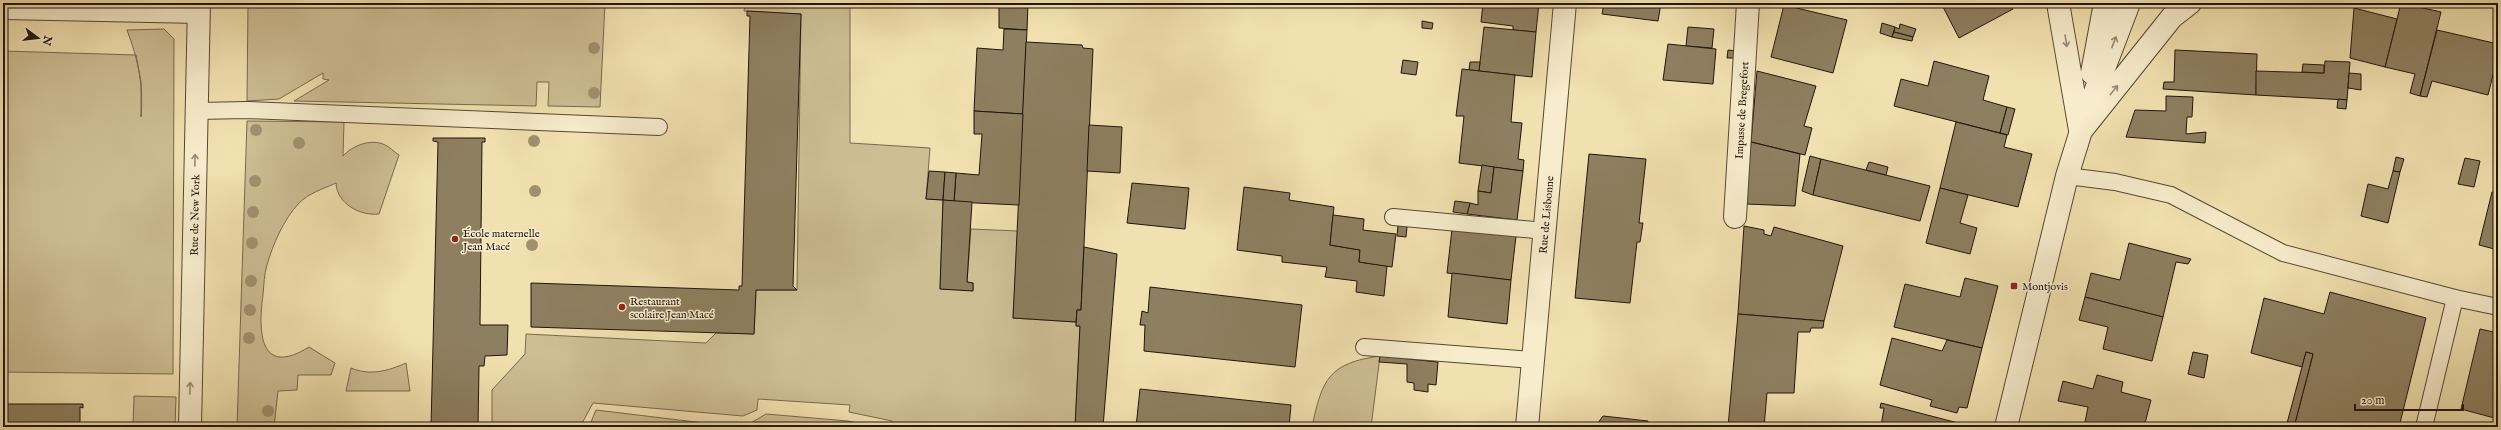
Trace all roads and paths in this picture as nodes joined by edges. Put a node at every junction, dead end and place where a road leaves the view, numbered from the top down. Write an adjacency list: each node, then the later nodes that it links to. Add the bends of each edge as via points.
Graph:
1 (1565, 3): 15 (street, Rue de Lisbonne)
2 (1748, 3): 14 (street, Impasse de Bregefort)
3 (2058, 3): 11 (street, one-way to 11)
4 (2105, 3): 11 (street)
5 (2129, 3): 11 (street, one-way to 5)
6 (2190, 3): 11 (street, one-way to 6, via 2172,17)
7 (199, 9): 8 (lane); 9 (street, Rue de New York)
8 (3, 11)
9 (196, 111): 10 (lane, via 247,110); 20 (street, Rue de New York, one-way to 9)
10 (659, 127)
11 (2081, 131): 12 (street)
12 (2067, 176): 16 (lane, via 2115,182 2171,195 2283,253); 22 (street)
13 (1393, 217): 15 (lane)
14 (1735, 217)
15 (1545, 231): 19 (street, Rue de Lisbonne)
16 (2455, 298): 17 (lane); 23 (lane)
17 (2498, 307)
18 (1364, 347): 19 (lane)
19 (1533, 360): 21 (street, Rue de Lisbonne)
20 (190, 427)
21 (1527, 427)
22 (2006, 427)
23 (2424, 427)

